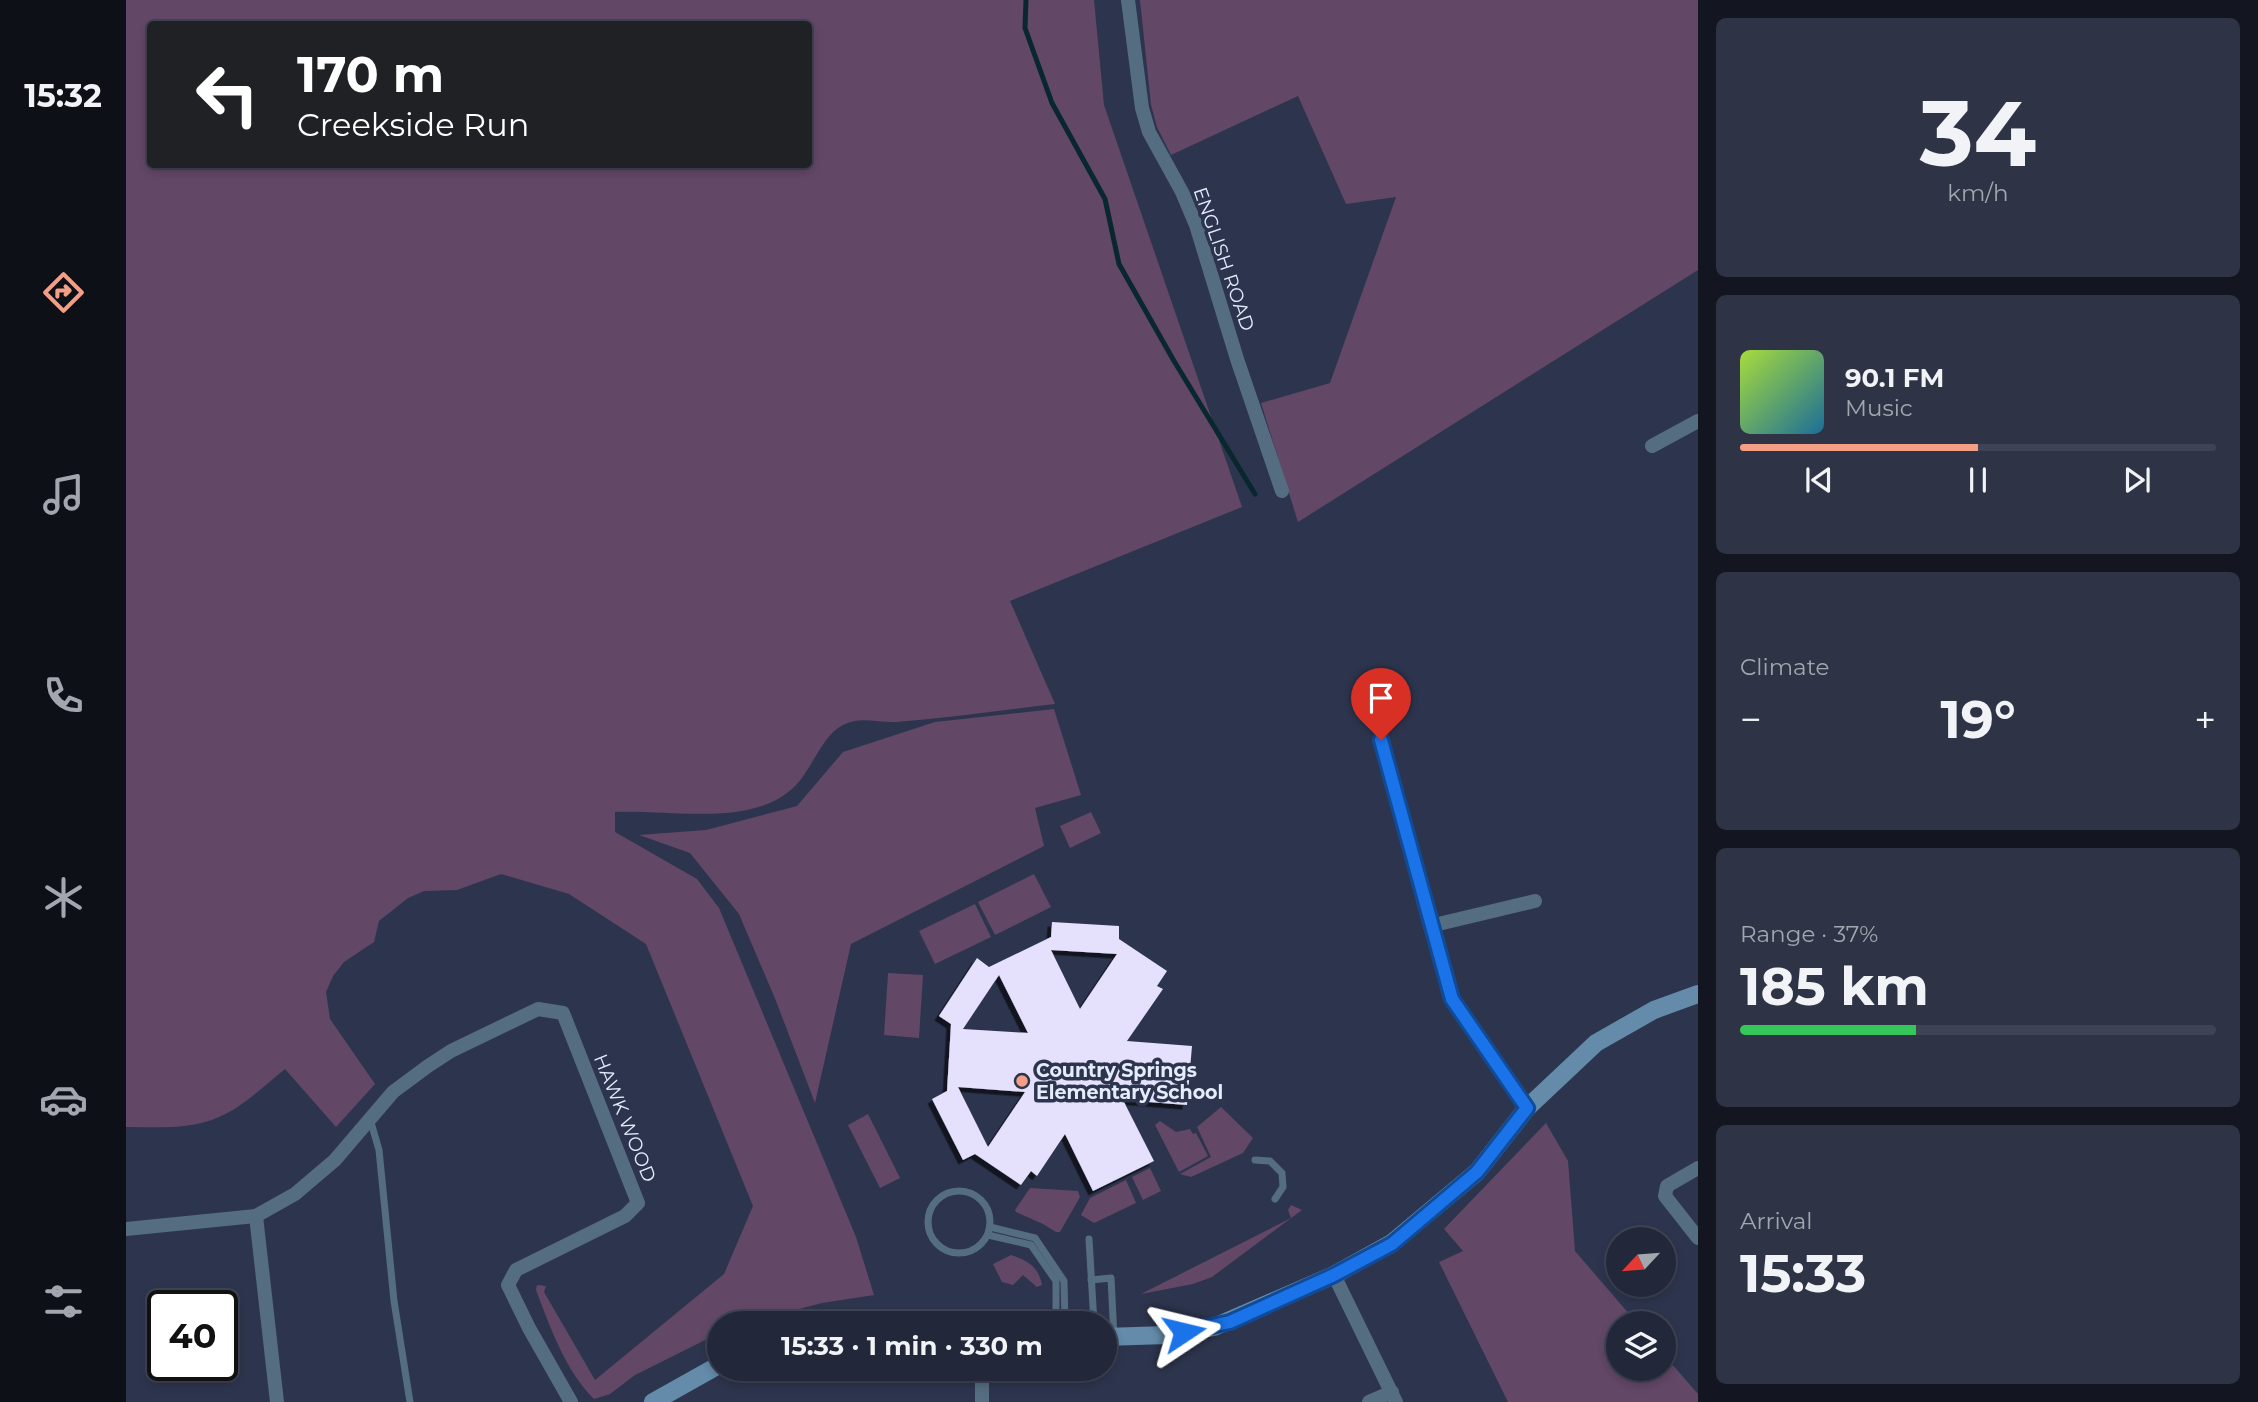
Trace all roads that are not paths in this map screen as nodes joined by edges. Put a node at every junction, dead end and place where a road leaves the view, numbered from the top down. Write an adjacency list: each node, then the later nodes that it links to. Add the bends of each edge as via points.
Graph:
1 (1128, 0): 4 (street, ENGLISH ROAD, via 1149,132 1196,225)
2 (1698, 421): 3 (street)
3 (1652, 446)
4 (1282, 491)
5 (1381, 740): 7 (street)
6 (1535, 901): 7 (street)
7 (1430, 926): 9 (street, via 1452,999)
8 (1698, 993): 9 (street, via 1654,1010 1596,1043)
9 (1527, 1108): 19 (street, via 1477,1172 1392,1244)
10 (370, 1117): 14 (street, via 335,1160 295,1194); 30 (lane, via 379,1150 394,1301); 31 (street, HAWK WOOD, via 405,1082 451,1051 538,1009 563,1013 638,1203 625,1216 516,1270 508,1285)
11 (1255, 1160): 13 (lane, via 1270,1161 1282,1173 1283,1187)
12 (1698, 1167): 17 (street, via 1675,1179 1665,1195)
13 (1275, 1199)
14 (256, 1216): 15 (street); 29 (street)
15 (126, 1229)
16 (989, 1231): 16 (lane, via 990,1217 980,1200 962,1191 942,1196 927,1220 929,1231 950,1253 980,1246); 21 (lane, via 1031,1245 1056,1281); 22 (lane, via 1035,1238 1064,1281)
17 (1698, 1238)
18 (1088, 1239): 20 (lane)
19 (1334, 1275): 25 (street, via 1214,1327); 28 (street)
20 (1091, 1280): 23 (lane); 24 (lane, via 1111,1278)
21 (1056, 1311)
22 (1065, 1311)
23 (1093, 1311)
24 (1110, 1311)
25 (1117, 1337)
26 (707, 1372): 32 (street)
27 (982, 1381): 33 (street)
28 (1394, 1397): 34 (street)
29 (277, 1402)
30 (410, 1402)
31 (571, 1402)
32 (653, 1402)
33 (982, 1402)
34 (1369, 1402)

